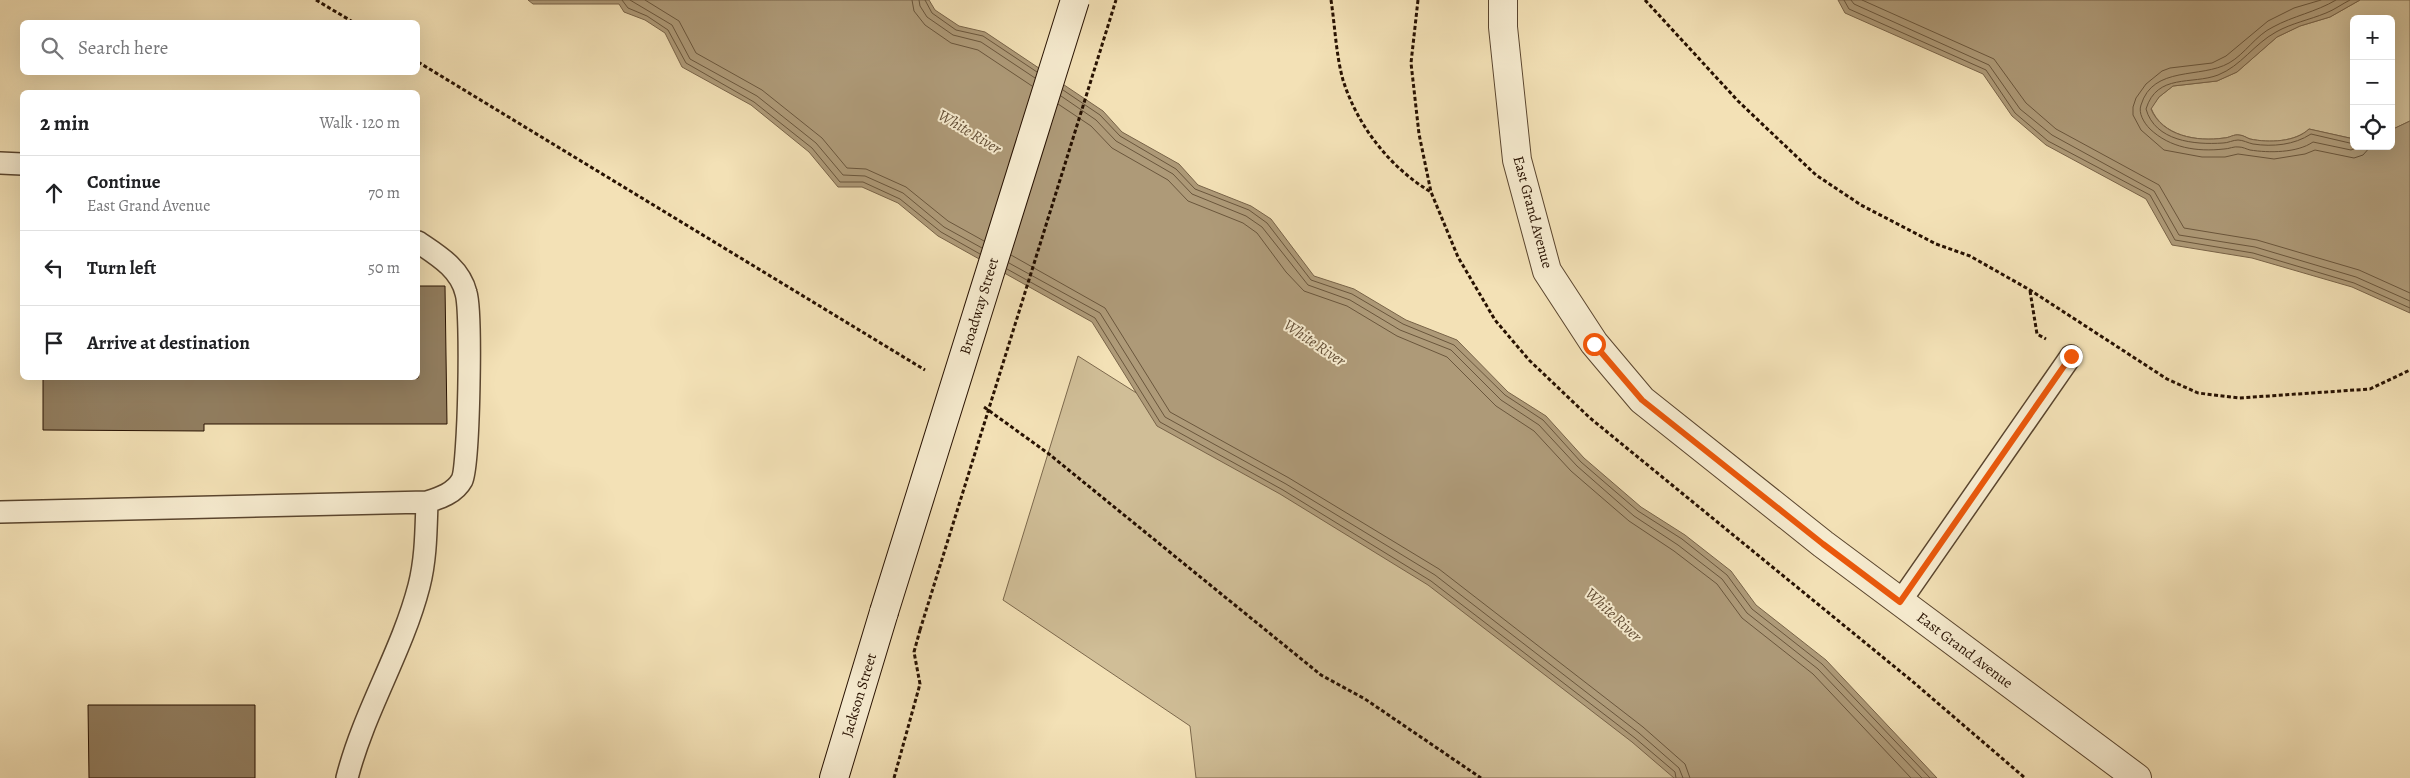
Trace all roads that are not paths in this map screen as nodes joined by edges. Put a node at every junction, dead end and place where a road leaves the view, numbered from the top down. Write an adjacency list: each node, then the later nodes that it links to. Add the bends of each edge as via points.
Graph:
1 (1075, 0): 10 (street, Broadway Street, bridge)
2 (1503, 0): 9 (street, East Grand Avenue, via 1517,160 1547,271 1594,344 1642,400)
3 (0, 163): 4 (lane)
4 (20, 164)
5 (420, 243): 7 (lane, via 449,263 466,292 469,327 466,457 462,480 448,494)
6 (2071, 356): 9 (lane)
7 (427, 502): 8 (lane); 11 (lane, via 420,585)
8 (0, 512)
9 (1900, 602): 13 (street, East Grand Avenue)
10 (884, 612): 12 (street, Jackson Street)
11 (347, 778)
12 (834, 778)
13 (2137, 778)

